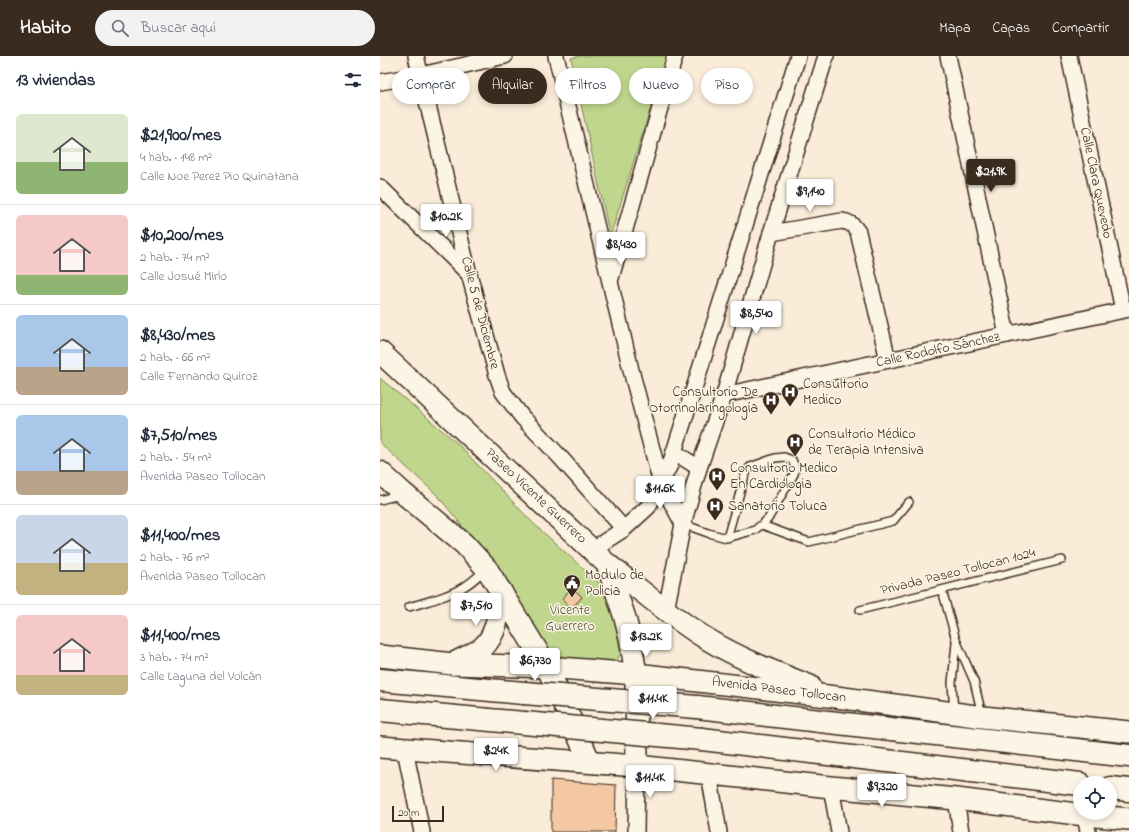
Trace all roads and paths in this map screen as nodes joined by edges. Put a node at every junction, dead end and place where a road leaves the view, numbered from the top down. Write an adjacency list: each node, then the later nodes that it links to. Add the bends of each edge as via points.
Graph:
1 (416, 56): 9 (street, Calle 5 de Diciembre)
2 (505, 56): 10 (street)
3 (556, 56): 17 (street)
4 (675, 56): 17 (street)
5 (798, 56): 23 (street)
6 (826, 56): 15 (street)
7 (948, 56): 19 (street)
8 (1069, 56): 18 (street, Calle Clara Quevedo)
9 (419, 68)
10 (452, 68)
11 (392, 80): 12 (street)
12 (380, 82)
13 (428, 104): 16 (street, Calle 5 de Diciembre)
14 (380, 187): 16 (street)
15 (771, 233): 21 (street, via 842,221 854,226 858,232); 22 (street)
16 (469, 274): 32 (street, Calle 5 de Diciembre, via 503,392 522,417)
17 (610, 280): 26 (street)
18 (1126, 309): 19 (street, Calle Rodolfo Sánchez)
19 (1007, 335): 21 (street, Calle Rodolfo Sánchez)
20 (380, 352): 34 (main road, Paseo Vicente Guerrero)
21 (888, 360): 22 (street, Calle Rodolfo Sánchez)
22 (724, 395): 24 (street)
23 (674, 452): 24 (street); 26 (street)
24 (699, 468): 30 (street)
25 (380, 472): 27 (main road)
26 (661, 482): 30 (street); 32 (street, via 648,507)
27 (403, 494): 28 (lane); 36 (main road, via 464,544)
28 (380, 500)
29 (910, 502): 31 (lane, via 893,521 809,542)
30 (683, 524): 33 (lane); 40 (street)
31 (762, 525): 33 (lane, via 755,530); 33 (lane, via 794,474 792,460 784,457 775,458 750,467 745,475)
32 (624, 529): 34 (street)
33 (727, 538)
34 (600, 557): 40 (main road); 46 (main road, Paseo Vicente Guerrero, via 625,618)
35 (1062, 560): 37 (lane, Privada Paseo Tollocan 1024)
36 (487, 569): 38 (main road); 39 (lane, via 454,592)
37 (942, 590): 41 (lane, Privada Paseo Tollocan 1024); 42 (lane)
38 (501, 591): 44 (main road, via 499,617 492,635 484,646); 45 (main road)
39 (409, 607)
40 (666, 610): 48 (main road, via 706,639 752,664)
41 (860, 610)
42 (956, 640): 50 (lane, via 952,683); 51 (lane, via 974,681)
43 (380, 656): 44 (main road, Avenida Paseo Tollocan)
44 (452, 664): 45 (main road, Avenida Paseo Tollocan)
45 (547, 667): 46 (main road, Avenida Paseo Tollocan); 56 (main road)
46 (636, 674): 48 (main road, Avenida Paseo Tollocan); 57 (main road, Paseo Vicente Guerrero)
47 (380, 680): 55 (highway, Avenida Paseo Tollocan, bridge, via 696,707)
48 (836, 697): 50 (main road, Avenida Paseo Tollocan)
49 (380, 710): 59 (highway, bridge, via 702,739)
50 (954, 713): 51 (main road, Avenida Paseo Tollocan)
51 (983, 717): 52 (main road, Avenida Paseo Tollocan)
52 (1129, 732)
53 (380, 747): 54 (main road)
54 (405, 750): 56 (main road); 66 (street)
55 (1129, 756)
56 (590, 762): 57 (main road)
57 (637, 766): 58 (main road); 67 (street)
58 (709, 774): 60 (main road); 68 (street)
59 (1073, 783)
60 (831, 787): 63 (main road); 69 (street)
61 (1117, 789): 62 (highway)
62 (1129, 790)
63 (956, 799): 65 (main road); 70 (street)
64 (1129, 819): 65 (main road)
65 (1086, 823)
66 (422, 832)
67 (636, 832)
68 (719, 832)
69 (839, 832)
70 (961, 832)

